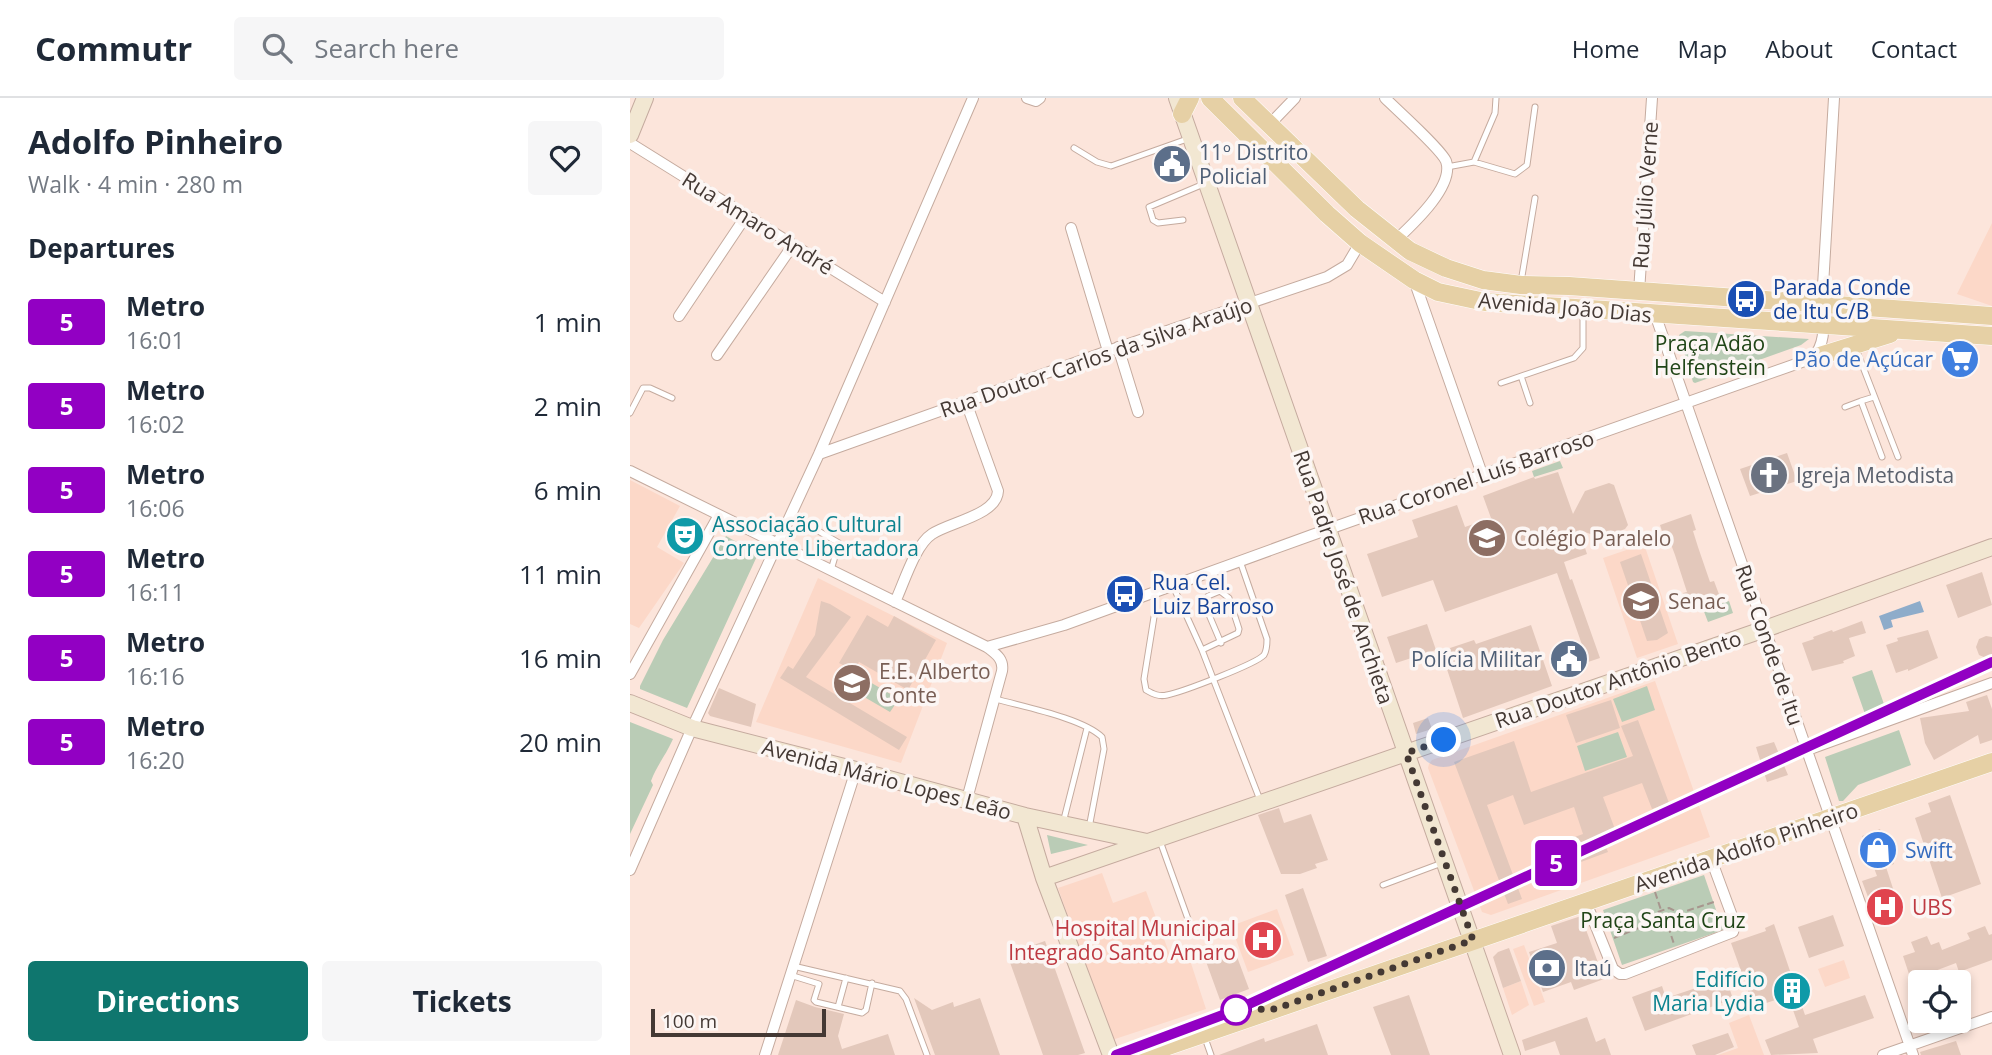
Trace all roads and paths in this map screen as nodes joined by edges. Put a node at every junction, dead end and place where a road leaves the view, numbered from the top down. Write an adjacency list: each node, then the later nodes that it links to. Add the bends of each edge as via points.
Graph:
1 (645, 98): 14 (street)
2 (973, 98): 33 (street)
3 (1027, 98): 4 (street)
4 (1040, 98)
5 (1210, 98): 28 (main road, Avenida João Dias)
6 (1242, 98): 15 (main road, Avenida João Dias)
7 (1295, 98): 15 (street)
8 (1385, 98): 21 (street, via 1443,156)
9 (1496, 98): 20 (lane, via 1495,113)
10 (1652, 98): 32 (street, Rua Júlio Verne)
11 (1834, 98): 34 (street)
12 (1183, 103): 17 (street, Rua Padre José de Anchieta)
13 (1535, 107): 20 (lane, via 1527,165 1521,171 1515,174)
14 (634, 112): 16 (street)
15 (1269, 125): 27 (main road, Avenida João Dias)
16 (630, 135)
17 (1190, 138): 19 (lane, via 1111,166); 22 (street, Rua Padre José de Anchieta)
18 (630, 142): 24 (street, Rua Amaro André)
19 (1074, 148)
20 (1474, 162): 21 (lane)
21 (1447, 167): 27 (street, via 1446,180 1434,199)
22 (1206, 183): 25 (lane, via 1149,207 1158,223); 35 (street, Rua Padre José de Anchieta)
23 (1535, 198): 31 (lane)
24 (746, 216): 29 (street, Rua Amaro André); 38 (street)
25 (1183, 220)
26 (1071, 228): 44 (street)
27 (1395, 241): 31 (main road, Avenida João Dias, via 1466,276)
28 (1360, 243): 30 (main road, Avenida João Dias); 35 (street, Rua Doutor Carlos da Silva Araújo, via 1343,269)
29 (793, 245): 33 (street, Rua Amaro André); 45 (street)
30 (1414, 281): 36 (main road, Avenida João Dias, via 1438,292 1485,302); 62 (street)
31 (1521, 285): 32 (main road, Avenida João Dias)
32 (1639, 292): 34 (main road, Avenida João Dias)
33 (885, 302): 58 (street)
34 (1822, 303): 39 (main road, Avenida João Dias); 40 (street)
35 (1248, 304): 44 (street, Rua Doutor Carlos da Silva Araújo); 65 (street, Rua Padre José de Anchieta)
36 (1583, 307): 37 (main road, Avenida João Dias); 47 (lane, via 1583,348 1579,353)
37 (1655, 314): 40 (main road, Avenida João Dias); 54 (street, Rua Conde de Itu)
38 (679, 316)
39 (1992, 316)
40 (1823, 326): 41 (main road, Avenida João Dias); 46 (street, via 1824,340)
41 (1898, 331): 42 (main road, Avenida João Dias); 43 (main road)
42 (1992, 337)
43 (1854, 346): 46 (main road); 49 (lane)
44 (1113, 349): 51 (street, Rua Doutor Carlos da Silva Araújo); 56 (street)
45 (717, 355)
46 (1813, 358): 54 (street, Rua Coronel Luís Barroso)
47 (1521, 376): 48 (lane); 53 (lane)
48 (1501, 383)
49 (1874, 397): 52 (lane); 60 (lane)
50 (673, 398): 57 (lane, via 643,388)
51 (966, 401): 58 (street, Rua Doutor Carlos da Silva Araújo); 71 (street, via 998,498 990,508 925,540)
52 (1861, 401): 55 (lane); 59 (lane)
53 (1530, 403)
54 (1686, 403): 62 (street, Rua Coronel Luís Barroso); 73 (street, Rua Conde de Itu)
55 (1845, 407)
56 (1138, 412)
57 (630, 413)
58 (819, 454): 66 (street)
59 (1882, 457)
60 (1898, 457)
61 (630, 471): 63 (street)
62 (1482, 474): 65 (street, Rua Coronel Luís Barroso)
63 (719, 515): 66 (street); 77 (street)
64 (808, 525): 69 (lane, via 839,543)
65 (1329, 529): 68 (street, Rua Coronel Luís Barroso); 85 (street, Rua Padre José de Anchieta)
66 (776, 544): 69 (street); 82 (street)
67 (1992, 547): 73 (street, Rua Doutor Antônio Bento)
68 (1240, 561): 70 (street, Rua Coronel Luís Barroso); 78 (lane, via 1268,647 1263,656)
69 (831, 570): 71 (street)
70 (1173, 586): 75 (street, Rua Coronel Luís Barroso); 76 (lane)
71 (895, 602): 75 (street)
72 (1154, 617): 78 (lane, via 1146,690 1166,696)
73 (1765, 629): 84 (street, Rua Conde de Itu); 85 (street, Rua Doutor Antônio Bento)
74 (1221, 643): 74 (lane, via 1239,629 1229,598 1220,591 1204,603); 76 (lane)
75 (987, 647): 80 (street, via 1003,666)
76 (1202, 650): 78 (lane)
77 (630, 674)
78 (1213, 679): 89 (lane)
79 (1992, 683): 84 (street)
80 (994, 698): 83 (lane); 88 (street)
81 (630, 703): 82 (street, Avenida Mário Lopes Leão)
82 (692, 728): 87 (street, Avenida Mário Lopes Leão); 97 (street)
83 (1087, 728): 92 (lane); 93 (lane, via 1102,737 1104,749)
84 (1807, 750): 91 (street, Rua Conde de Itu)
85 (1406, 753): 89 (street, Rua Doutor Antônio Bento); 96 (street, Rua Padre José de Anchieta)
86 (1992, 762): 91 (main road, Avenida Adolfo Pinheiro)
87 (856, 769): 88 (street, Avenida Mário Lopes Leão); 111 (street)
88 (967, 799): 90 (street, Avenida Mário Lopes Leão)
89 (1261, 803): 94 (street, Rua Doutor Antônio Bento)
90 (1025, 816): 92 (street, Avenida Mário Lopes Leão); 98 (street)
91 (1830, 819): 95 (main road, Avenida Adolfo Pinheiro); 119 (street, Rua Conde de Itu)
92 (1063, 823): 93 (street, Avenida Mário Lopes Leão)
93 (1089, 828): 94 (street, Avenida Mário Lopes Leão)
94 (1153, 840): 98 (street, Rua Doutor Antônio Bento); 105 (lane)
95 (1711, 859): 99 (main road, Avenida Adolfo Pinheiro); 110 (street, via 1734,928 1730,934)
96 (1445, 862): 100 (lane); 109 (street, Rua Padre José de Anchieta)
97 (630, 870)
98 (1044, 878): 122 (street)
99 (1650, 880): 101 (main road, Avenida Adolfo Pinheiro); 103 (path)
100 (1383, 885)
101 (1586, 902): 109 (main road, Avenida Adolfo Pinheiro); 110 (street, via 1616,972 1625,974)
102 (1714, 902): 104 (path)
103 (1662, 911): 104 (path, via 1669,908); 106 (path)
104 (1681, 913): 107 (path)
105 (1188, 919)
106 (1646, 925): 107 (path); 108 (path)
107 (1668, 925): 110 (path)
108 (1613, 939)
109 (1473, 940): 118 (main road, Avenida Adolfo Pinheiro); 125 (street, Rua Padre José de Anchieta)
110 (1677, 954)
111 (792, 971): 112 (lane); 114 (lane); 120 (street)
112 (821, 972): 113 (lane); 114 (lane)
113 (846, 978): 115 (lane); 116 (lane)
114 (819, 984): 116 (lane, via 815,1001)
115 (872, 984): 116 (lane, via 864,1012); 121 (lane, via 900,991)
116 (838, 1007)
117 (1992, 1017): 119 (street)
118 (1204, 1034): 123 (main road, Avenida Adolfo Pinheiro); 124 (lane)
119 (1911, 1050): 126 (street)
120 (765, 1055)
121 (927, 1055)
122 (1111, 1055)
123 (1142, 1055)
124 (1211, 1055)
125 (1512, 1055)
126 (1883, 1055)

